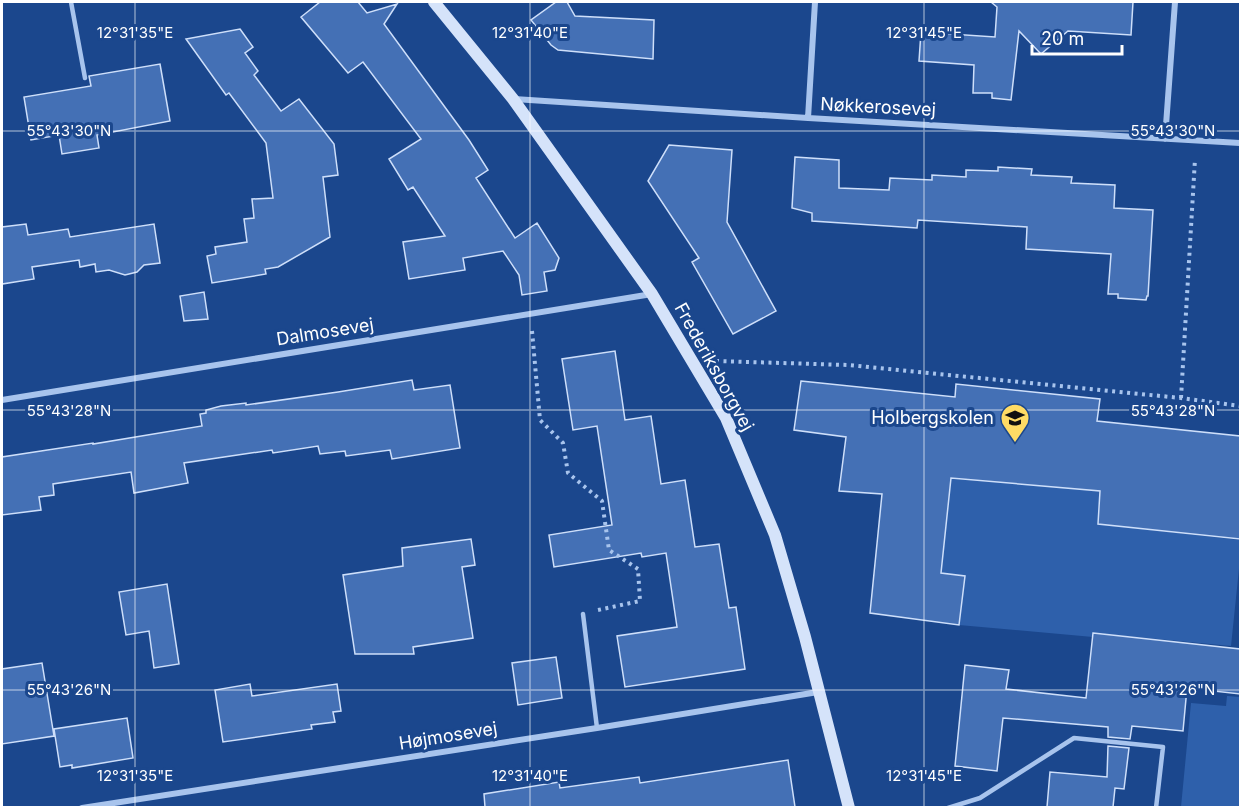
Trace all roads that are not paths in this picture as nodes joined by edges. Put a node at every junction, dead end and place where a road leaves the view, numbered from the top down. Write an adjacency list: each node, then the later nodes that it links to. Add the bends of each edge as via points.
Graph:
1 (71, 2): 5 (lane)
2 (434, 2): 6 (street, Frederiksborgvej)
3 (815, 2): 7 (street)
4 (1175, 2): 8 (street)
5 (86, 78)
6 (513, 99): 7 (street, Nøkkerosevej); 10 (street, Frederiksborgvej)
7 (808, 118): 8 (street, Nøkkerosevej)
8 (1165, 139): 9 (street, Nøkkerosevej)
9 (1240, 143)
10 (652, 294): 11 (street, Dalmosevej); 13 (street, Frederiksborgvej, via 726,418 775,534)
11 (2, 400)
12 (583, 614): 14 (lane)
13 (818, 692): 14 (street, Højmosevej); 16 (street, Frederiksborgvej)
14 (597, 728): 15 (street, Højmosevej)
15 (82, 807)
16 (849, 807)
17 (948, 807): 18 (lane, via 980,798 1074,738 1163,747)
18 (1156, 807)

